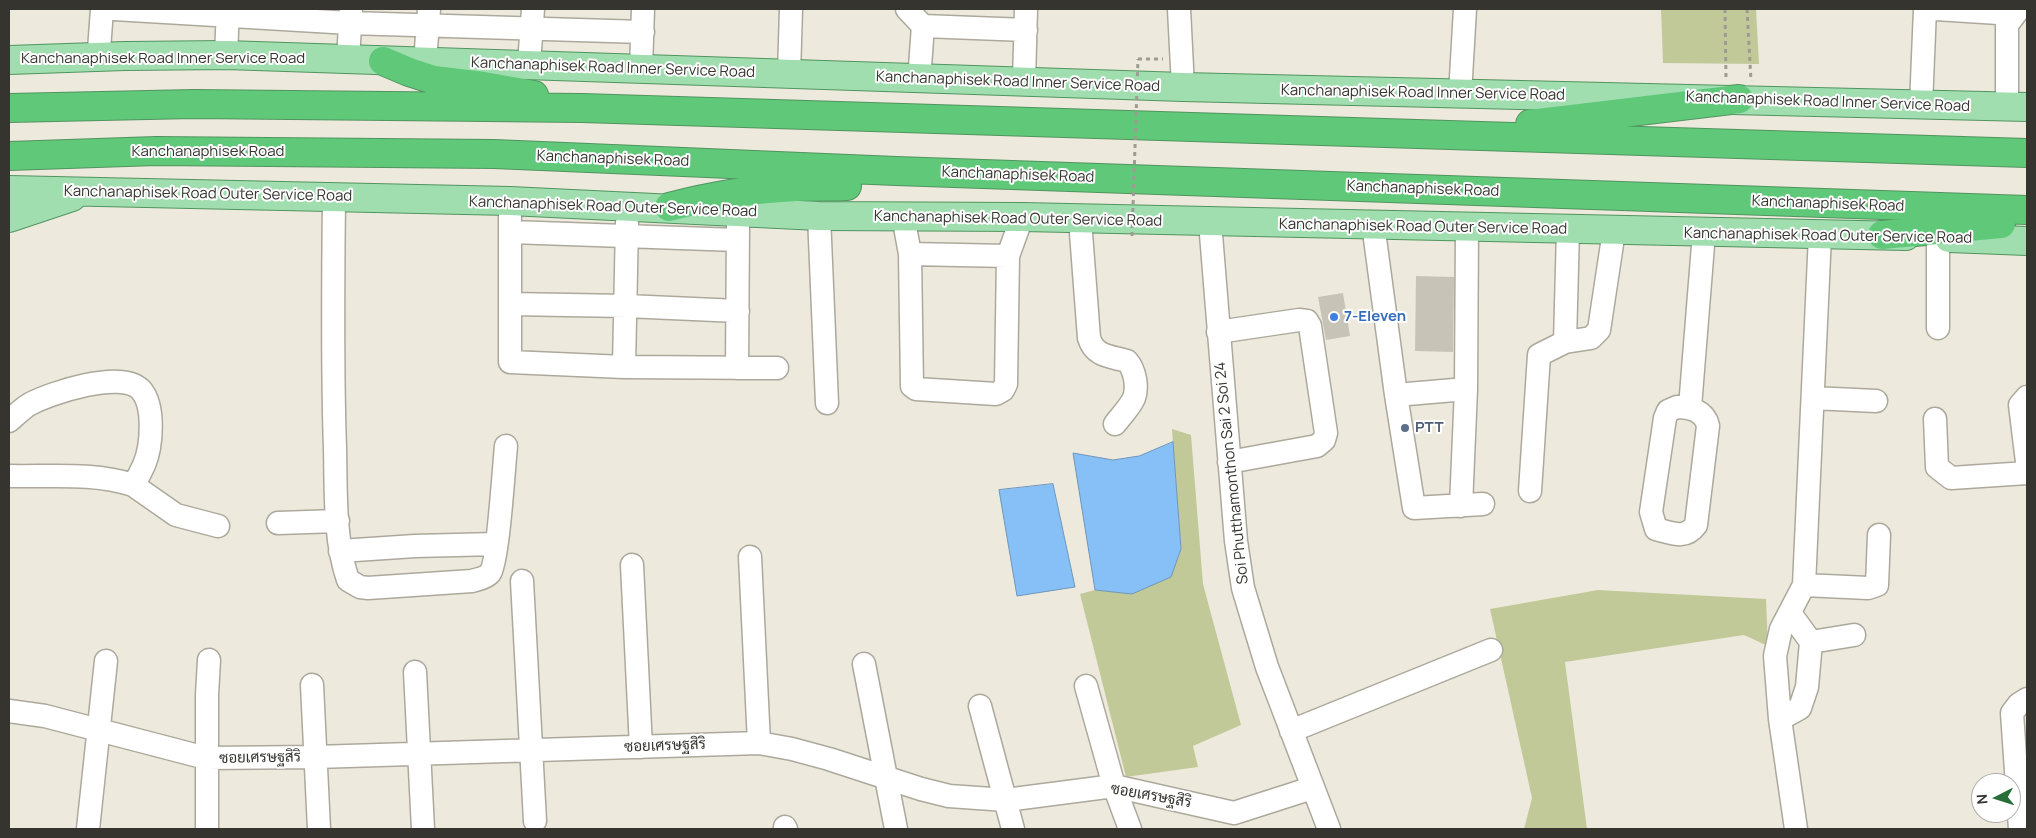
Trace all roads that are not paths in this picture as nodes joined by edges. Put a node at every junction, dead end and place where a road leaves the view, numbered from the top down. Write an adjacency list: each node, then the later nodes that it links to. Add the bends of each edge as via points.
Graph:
1 (102, 9): 20 (street)
2 (114, 9): 12 (street)
3 (643, 9): 18 (street)
4 (791, 9): 28 (street)
5 (907, 9): 17 (street)
6 (1179, 9): 31 (street)
7 (1465, 9): 32 (street)
8 (1925, 9): 34 (street)
9 (1936, 9): 10 (street)
10 (1985, 10): 11 (street)
11 (2016, 11): 35 (street, via 2007,24)
12 (228, 13): 13 (street); 21 (street)
13 (350, 16): 14 (street); 22 (street)
14 (429, 18): 15 (street); 25 (street)
15 (533, 19): 18 (street); 26 (street)
16 (1026, 20): 17 (street); 30 (street)
17 (923, 26): 29 (street)
18 (643, 32): 27 (street)
19 (9, 42): 20 (main road, via 72,46)
20 (112, 53): 21 (main road, Kanchanaphisek Road Inner Service Road); 23 (main road, Kanchanaphisek Road Inner Service Road)
21 (226, 56): 22 (main road, Kanchanaphisek Road Inner Service Road)
22 (348, 59): 24 (main road, Kanchanaphisek Road Inner Service Road)
23 (9, 60)
24 (382, 61): 25 (main road, Kanchanaphisek Road Inner Service Road); 37 (highway, via 434,80 508,89)
25 (425, 62): 26 (main road, Kanchanaphisek Road Inner Service Road)
26 (529, 64): 27 (main road, Kanchanaphisek Road Inner Service Road)
27 (641, 69): 28 (main road, Kanchanaphisek Road Inner Service Road)
28 (789, 74): 29 (main road, Kanchanaphisek Road Inner Service Road)
29 (919, 80): 30 (main road, Kanchanaphisek Road Inner Service Road)
30 (1024, 81): 31 (main road, Kanchanaphisek Road Inner Service Road)
31 (1183, 87): 32 (main road, Kanchanaphisek Road Inner Service Road)
32 (1460, 94): 33 (main road, Kanchanaphisek Road Inner Service Road)
33 (1739, 99): 34 (main road, Kanchanaphisek Road Inner Service Road); 38 (highway)
34 (1922, 105): 35 (main road, Kanchanaphisek Road Inner Service Road)
35 (2017, 107)
36 (9, 108): 37 (highway, via 213,104)
37 (582, 108): 38 (highway)
38 (1439, 135): 39 (highway)
39 (2027, 153)
40 (9, 156): 41 (highway, Kanchanaphisek Road, via 156,151 494,154)
41 (896, 171): 47 (highway, via 854,186 745,191 702,198); 48 (highway, Kanchanaphisek Road)
42 (9, 190): 43 (main road, Kanchanaphisek Road Outer Service Road)
43 (90, 191): 44 (main road, Kanchanaphisek Road Outer Service Road); 53 (main road)
44 (334, 198): 45 (main road, Kanchanaphisek Road Outer Service Road); 97 (street, via 333,405)
45 (510, 201): 46 (main road, Kanchanaphisek Road Outer Service Road); 61 (street)
46 (628, 206): 47 (main road, Kanchanaphisek Road Outer Service Road); 65 (street)
47 (669, 208): 49 (main road, Kanchanaphisek Road Outer Service Road)
48 (2027, 210)
49 (738, 212): 50 (main road, Kanchanaphisek Road Outer Service Road); 67 (street)
50 (819, 216): 51 (main road, Kanchanaphisek Road Outer Service Road); 85 (street)
51 (903, 216): 52 (main road, Kanchanaphisek Road Outer Service Road); 69 (street)
52 (1022, 217): 54 (main road, Kanchanaphisek Road Outer Service Road); 70 (street)
53 (9, 218)
54 (1080, 220): 55 (main road, Kanchanaphisek Road Outer Service Road); 89 (street, via 1092,346 1098,352 1127,361 1134,372 1134,399)
55 (1210, 222): 57 (main road, Kanchanaphisek Road Outer Service Road); 75 (street, Soi Phutthamonthon Sai 2 Soi 24)
56 (2027, 222): 64 (highway)
57 (1373, 224): 58 (main road, Kanchanaphisek Road Outer Service Road); 81 (street)
58 (1467, 226): 59 (main road, Kanchanaphisek Road Outer Service Road); 80 (street)
59 (1568, 230): 60 (main road, Kanchanaphisek Road Outer Service Road); 76 (street)
60 (1614, 231): 62 (main road, Kanchanaphisek Road Outer Service Road); 76 (street, via 1599,330 1591,338)
61 (510, 232): 65 (street); 71 (street)
62 (1704, 233): 63 (main road, Kanchanaphisek Road Outer Service Road); 86 (street)
63 (1820, 235): 64 (main road, Kanchanaphisek Road Outer Service Road); 83 (street)
64 (1882, 235): 66 (main road, Kanchanaphisek Road Outer Service Road)
65 (627, 237): 67 (street); 72 (street)
66 (1938, 238): 68 (main road, Kanchanaphisek Road Outer Service Road); 74 (street)
67 (737, 240): 73 (street)
68 (2027, 240)
69 (910, 254): 70 (street); 70 (street, via 912,386 916,389 996,394 1006,384)
70 (1008, 256)
71 (510, 304): 72 (street); 77 (street, via 510,362)
72 (626, 306): 73 (street); 77 (street)
73 (738, 311): 78 (street)
74 (1938, 328)
75 (1218, 332): 91 (street, Soi Phutthamonthon Sai 2 Soi 24); 91 (street, via 1307,321 1326,433 1317,446)
76 (1565, 342): 96 (street, via 1539,354)
77 (624, 366): 78 (street)
78 (737, 368): 79 (street)
79 (777, 368)
80 (1466, 389): 81 (street); 81 (street, via 1472,505 1414,508)
81 (1396, 395)
82 (2027, 397): 92 (street, via 2020,405)
83 (1813, 398): 84 (street); 106 (street)
84 (1876, 401)
85 (827, 403)
86 (1690, 407): 86 (street, via 1703,415 1708,426 1696,525 1691,532 1682,535 1656,528 1650,512 1664,418 1668,411 1677,407)
87 (1935, 419): 93 (street, via 1937,468 1951,478)
88 (9, 421): 95 (street, via 29,405 67,389 116,382 140,389 148,403 150,445)
89 (1116, 424)
90 (506, 446): 101 (street)
91 (1229, 462): 122 (street, Soi Phutthamonthon Sai 2 Soi 24, via 1243,588)
92 (2027, 462)
93 (2027, 473)
94 (9, 476): 95 (street, via 118,480)
95 (133, 485): 99 (street, via 176,515)
96 (1530, 491)
97 (338, 520): 98 (street); 102 (street)
98 (278, 523)
99 (218, 526)
100 (1879, 535): 106 (street, via 1877,585 1868,588)
101 (496, 544): 102 (street); 102 (street, via 490,573 479,579 368,588 348,580)
102 (340, 551)
103 (750, 557): 123 (street)
104 (632, 565): 124 (street)
105 (522, 581): 125 (street)
106 (1804, 585): 107 (street)
107 (1790, 614): 109 (street); 120 (street, via 1781,629 1775,656)
108 (1854, 635): 109 (street)
109 (1811, 642): 120 (street, via 1807,687 1800,708)
110 (1491, 650): 122 (street)
111 (209, 660): 128 (street)
112 (106, 662): 121 (street)
113 (864, 664): 129 (street)
114 (414, 672): 126 (street)
115 (312, 684): 127 (street)
116 (1086, 686): 130 (street)
117 (2027, 699): 143 (street, via 2012,713)
118 (980, 706): 132 (street)
119 (9, 711): 121 (street, ซอยเศรษฐสิริ, via 45,716)
120 (1780, 719): 142 (street)
121 (98, 730): 128 (street, ซอยเศรษฐสิริ); 134 (street)
122 (1291, 731): 131 (street, Soi Phutthamonthon Sai 2 Soi 24)
123 (759, 743): 124 (street, ซอยเศรษฐสิริ); 129 (street, ซอยเศรษฐสิริ, via 829,759)
124 (641, 747): 125 (street, ซอยเศรษฐสิริ)
125 (530, 751): 126 (street, ซอยเศรษฐสิริ); 133 (street)
126 (419, 754): 127 (street, ซอยเศรษฐสิริ); 137 (street)
127 (316, 757): 128 (street, ซอยเศรษฐสิริ); 136 (street)
128 (206, 758): 135 (street)
129 (886, 778): 132 (street, ซอยเศรษฐสิริ, via 949,796); 138 (street)
130 (1114, 786): 131 (street, ซอยเศรษฐสิริ, via 1234,812); 132 (street, ซอยเศรษฐสิริ); 140 (street)
131 (1312, 788): 141 (street, Soi Phutthamonthon Sai 2 Soi 24)
132 (1006, 800): 139 (street)
133 (535, 822)
134 (88, 829)
135 (207, 829)
136 (319, 829)
137 (423, 829)
138 (896, 829)
139 (1013, 829)
140 (1130, 829)
141 (1329, 829)
142 (1796, 829)
143 (2020, 829)

